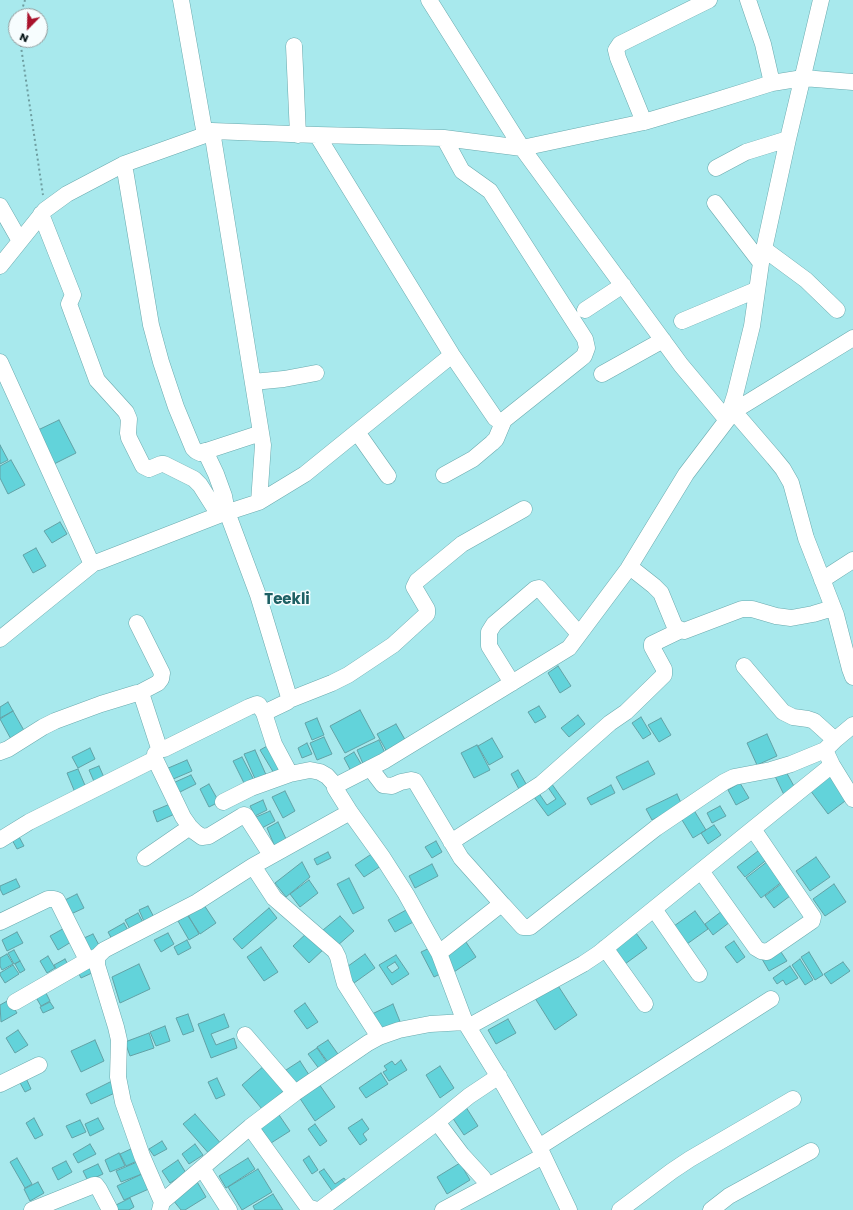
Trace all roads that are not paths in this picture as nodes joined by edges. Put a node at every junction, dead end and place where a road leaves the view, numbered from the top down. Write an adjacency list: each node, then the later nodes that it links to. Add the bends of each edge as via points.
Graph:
1 (181, 0): 11 (street)
2 (429, 0): 16 (street)
3 (710, 0): 10 (street, via 620,44 616,50)
4 (748, 0): 9 (street, via 763,44)
5 (821, 0): 7 (street)
6 (294, 46): 12 (street)
7 (802, 78): 8 (street); 9 (street); 15 (street)
8 (853, 82)
9 (772, 83): 10 (street)
10 (644, 122): 16 (street)
11 (209, 133): 12 (street); 17 (street); 36 (street)
12 (298, 135): 13 (street)
13 (317, 136): 14 (street); 32 (street)
14 (444, 138): 16 (street); 38 (street, via 462,171 490,191 585,339 587,348 584,356)
15 (788, 139): 18 (street, via 746,152); 23 (street)
16 (522, 148): 25 (street)
17 (124, 164): 21 (street, via 67,194); 41 (street, via 160,362 193,448 198,452)
18 (716, 168)
19 (715, 202): 23 (street)
20 (0, 206): 22 (street)
21 (43, 212): 22 (street); 46 (street, via 73,295 69,304 97,380 128,414 129,438 143,466 149,469 164,464 194,479)
22 (20, 241): 24 (street)
23 (762, 256): 26 (street); 28 (street, via 806,280)
24 (0, 266)
25 (623, 285): 27 (street); 31 (street)
26 (756, 290): 29 (street); 37 (street, via 752,326)
27 (585, 310)
28 (837, 310)
29 (682, 321)
30 (853, 338): 37 (street)
31 (663, 340): 35 (street); 37 (street, via 681,365)
32 (452, 355): 38 (street, via 495,418); 39 (street)
33 (0, 362): 48 (street, via 90,560)
34 (316, 373): 36 (street)
35 (602, 374)
36 (252, 382): 40 (street)
37 (731, 413): 49 (street, via 686,474); 50 (street, via 783,469 791,483 806,538)
38 (504, 420): 42 (street, via 492,443 473,459)
39 (357, 432): 43 (street); 44 (street, via 305,474)
40 (261, 433): 41 (street); 44 (street)
41 (205, 451): 46 (street, via 224,496)
42 (444, 475)
43 (388, 476)
44 (259, 502): 46 (street)
45 (524, 509): 60 (street, via 462,544 417,581 414,588 427,609 427,614 393,645 348,675)
46 (223, 514): 48 (street); 60 (street, via 258,595)
47 (853, 560): 50 (street)
48 (94, 563): 55 (street)
49 (630, 567): 53 (street, via 661,593 675,627); 54 (street)
50 (822, 580): 51 (street)
51 (833, 608): 53 (street, via 791,618 742,610 684,631); 57 (street)
52 (137, 623): 59 (street, via 162,673 160,681)
53 (680, 630): 76 (street, via 652,644 664,669 664,675 626,712 541,784)
54 (579, 634): 58 (street, via 568,648); 58 (street, via 540,589 536,588 494,624 489,632 489,646)
55 (0, 639)
56 (744, 666): 63 (street, via 783,712 793,718 808,718 814,721)
57 (853, 677)
58 (512, 683): 67 (street)
59 (140, 693): 64 (street, via 55,721); 65 (street)
60 (289, 700): 61 (street)
61 (264, 713): 65 (street, via 256,704); 68 (street, via 274,744)
62 (853, 725): 63 (street)
63 (830, 745): 66 (street); 81 (street, via 791,764 734,777 724,782 656,828 530,927 523,927)
64 (0, 752)
65 (157, 754): 73 (street); 75 (street)
66 (832, 765): 70 (street); 74 (street)
67 (370, 768): 69 (street); 76 (street, via 383,785 392,786 415,781)
68 (290, 774): 69 (street, via 310,770 320,772); 71 (street, via 251,788)
69 (336, 786): 72 (street)
70 (853, 799)
71 (223, 802)
72 (350, 812): 77 (street); 85 (street, via 406,894)
73 (190, 827): 77 (street, via 206,838 246,816); 78 (street)
74 (753, 829): 80 (street); 80 (street, via 813,917 812,921 767,952 761,951 756,948)
75 (0, 840)
76 (452, 842): 81 (street, via 461,858)
77 (271, 855): 79 (street)
78 (145, 858)
79 (253, 866): 86 (street, via 197,902); 93 (street, via 274,898 335,951 345,984)
80 (701, 871): 82 (street)
81 (502, 904): 85 (street)
82 (654, 909): 84 (street); 87 (street)
83 (0, 922): 86 (street, via 48,899 57,900)
84 (605, 948): 90 (street); 91 (street, via 583,964)
85 (439, 953): 91 (street)
86 (93, 958): 89 (street); 105 (street, via 96,960 119,1040 118,1077 123,1102)
87 (699, 974)
88 (771, 999): 101 (street)
89 (15, 1002)
90 (646, 1004)
91 (467, 1025): 93 (street, via 430,1024); 95 (street)
92 (245, 1035): 97 (street)
93 (379, 1037): 97 (street)
94 (39, 1065): 96 (street)
95 (499, 1076): 99 (street); 101 (street)
96 (0, 1084)
97 (295, 1093): 100 (street)
98 (793, 1099): 111 (street, via 690,1159)
99 (437, 1122): 100 (street, via 317,1210 307,1206); 104 (street)
100 (250, 1127): 103 (street)
101 (541, 1151): 104 (street); 110 (street)
102 (811, 1151): 112 (street, via 729,1196)
103 (202, 1168): 105 (street); 108 (street)
104 (488, 1186): 109 (street)
105 (161, 1206)
106 (32, 1210): 107 (street, via 94,1185 100,1189)
107 (110, 1210)
108 (229, 1210)
109 (443, 1210)
110 (569, 1210)
111 (620, 1210)
112 (711, 1210)

